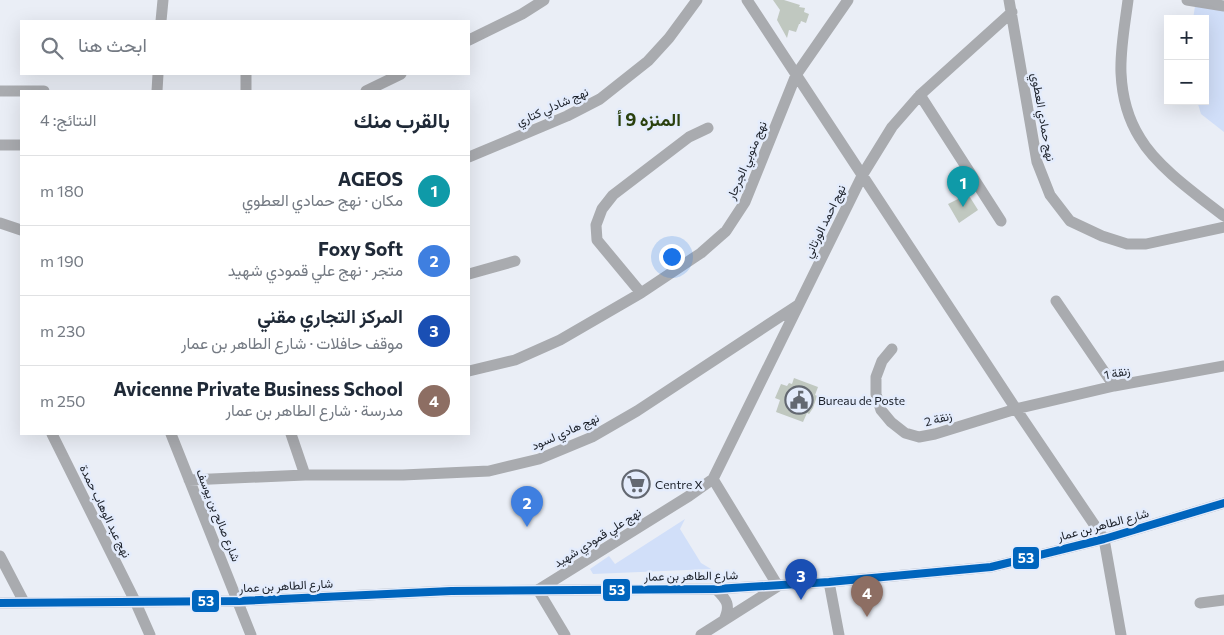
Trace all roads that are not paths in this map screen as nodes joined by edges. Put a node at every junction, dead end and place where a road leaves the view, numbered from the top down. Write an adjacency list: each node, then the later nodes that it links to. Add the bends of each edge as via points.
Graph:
1 (163, 0): 11 (street)
2 (544, 0): 12 (street)
3 (697, 0): 26 (street, نهج شادلي كتاري, via 648,61 600,99)
4 (747, 0): 16 (street)
5 (848, 0): 16 (street, نهج منوبي الجرجار)
6 (1009, 0): 10 (street, نهج حمادي العطوي)
7 (1128, 0): 28 (street, via 1121,72 1126,106 1135,130 1160,163)
8 (1187, 0): 9 (street)
9 (1224, 6)
10 (1012, 12): 22 (street, نهج احمد الورتاني); 31 (street, نهج حمادي العطوي, via 1037,162 1050,195 1070,221 1127,244 1146,244)
11 (161, 20)
12 (470, 40)
13 (158, 75): 19 (street)
14 (246, 75): 20 (street)
15 (399, 75): 21 (street)
16 (796, 75): 27 (street); 35 (street, نهج منوبي الجرجار, via 745,202 726,231 701,254)
17 (0, 90): 18 (street)
18 (20, 90)
19 (157, 90)
20 (246, 90)
21 (368, 90)
22 (920, 95): 27 (street, نهج احمد الورتاني, via 892,127); 29 (street)
23 (708, 128): 35 (street, via 689,137 613,195 602,209 596,225 597,240)
24 (0, 145): 25 (street)
25 (20, 145)
26 (470, 157)
27 (863, 174): 37 (street, نهج احمد الورتاني); 42 (street)
28 (1224, 216)
29 (1001, 221)
30 (0, 223): 32 (street)
31 (1224, 227)
32 (20, 230)
33 (515, 261): 34 (street)
34 (470, 274)
35 (641, 293): 40 (street, نهج منوبي الجرجار, via 560,340 515,360)
36 (1056, 300): 41 (street)
37 (798, 305): 46 (street, نهج هادي لسود, via 637,411 592,437 539,459 489,472); 47 (street, نهج احمد الورتاني)
38 (892, 349): 42 (street, زنقة 2, via 882,360 876,378 876,394 881,410 905,433 919,437 935,434)
39 (1224, 366): 41 (street, زنقة 1)
40 (470, 371)
41 (1114, 386): 42 (street, زنقة 1)
42 (1016, 409): 50 (street)
43 (52, 435): 57 (street, نهج عبد الوهاب حمدة)
44 (171, 435): 48 (street, شارع صالح بن يوسف)
45 (291, 435): 46 (street)
46 (305, 475): 48 (street, نهج هادي لسود)
47 (713, 479): 53 (street); 55 (street, نهج علي قمودي شهيد)
48 (189, 480): 58 (street, شارع صالح بن يوسف)
49 (1224, 503): 50 (street, شارع الطاهر بن عمار)
50 (1104, 539): 52 (street, شارع الطاهر بن عمار, via 991,567); 68 (street)
51 (0, 556): 59 (street)
52 (829, 582): 53 (street, شارع الطاهر بن عمار); 67 (street)
53 (778, 586): 54 (street, شارع الطاهر بن عمار); 62 (street)
54 (716, 589): 55 (street, شارع الطاهر بن عمار); 62 (street, via 727,603 728,612)
55 (538, 590): 58 (street, شارع الطاهر بن عمار); 65 (street)
56 (1224, 600): 61 (street)
57 (135, 601): 58 (street, شارع الطاهر بن عمار); 59 (street, شارع الطاهر بن عمار); 63 (street, نهج عبد الوهاب حمدة)
58 (239, 601): 64 (street, شارع صالح بن يوسف)
59 (24, 602): 60 (street, شارع الطاهر بن عمار)
60 (0, 603)
61 (1200, 603)
62 (724, 620): 66 (street)
63 (150, 635)
64 (251, 635)
65 (564, 635)
66 (701, 635)
67 (839, 635)
68 (1121, 635)

